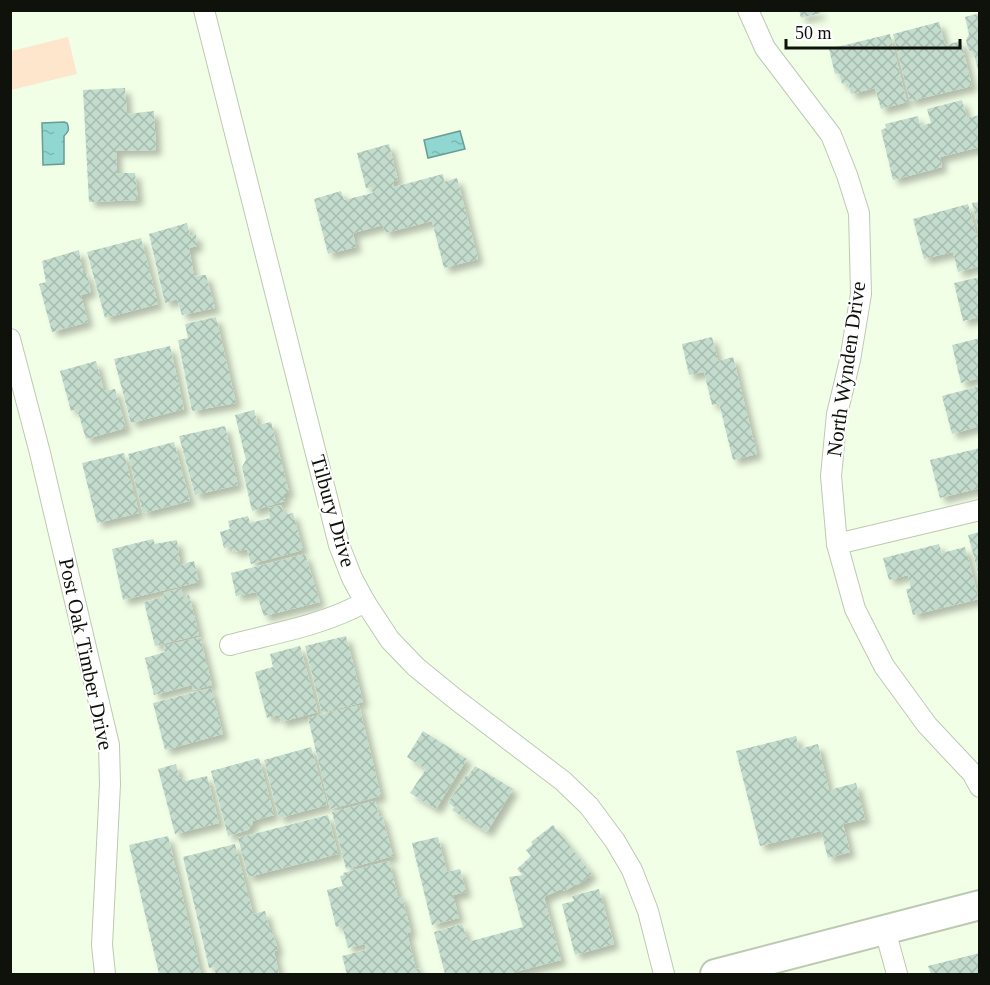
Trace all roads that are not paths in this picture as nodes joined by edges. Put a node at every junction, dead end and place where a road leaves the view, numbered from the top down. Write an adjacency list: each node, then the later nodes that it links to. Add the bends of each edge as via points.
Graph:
1 (204, 10): 6 (street, Tilbury Drive, via 339,545)
2 (748, 10): 5 (street, North Wynden Drive, via 765,48 831,135 859,213 861,294 837,414 831,476)
3 (10, 339): 11 (street, Post Oak Timber Drive, via 109,745 102,945)
4 (980, 510): 5 (street)
5 (837, 543): 8 (street, North Wynden Drive, via 855,609 884,666)
6 (365, 602): 7 (street, via 326,620); 12 (street, Tilbury Drive, via 390,640 416,667 563,781 589,806 632,870 648,910)
7 (230, 645)
8 (980, 787)
9 (980, 905): 10 (main road)
10 (885, 930): 13 (main road); 14 (street)
11 (105, 975)
12 (664, 975)
13 (715, 975)
14 (897, 975)

